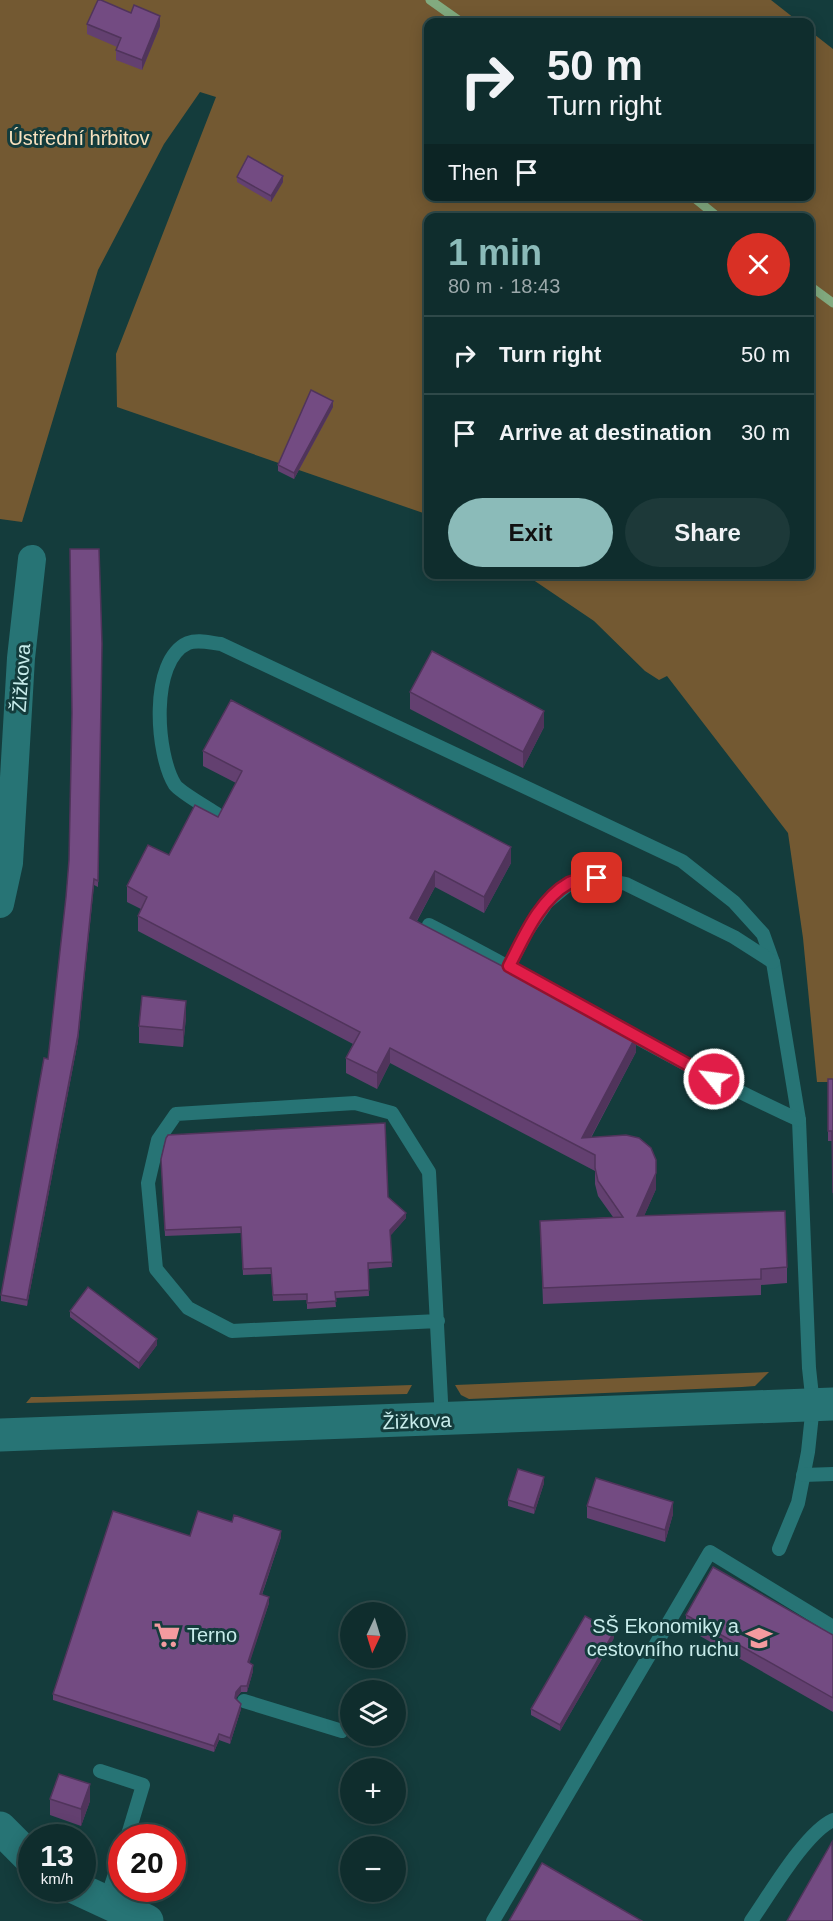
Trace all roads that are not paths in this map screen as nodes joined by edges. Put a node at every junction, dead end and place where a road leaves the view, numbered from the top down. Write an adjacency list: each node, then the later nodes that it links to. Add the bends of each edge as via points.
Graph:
1 (32, 559): 3 (street, Žižkova, via 21,658 9,863)
2 (217, 814): 5 (lane, via 176,786 162,751 160,708 166,668 189,643 221,644 682,861 734,902 763,934)
3 (0, 904)
4 (429, 925): 6 (lane)
5 (773, 962): 6 (lane, via 734,937 626,884 597,878 570,883 547,902); 7 (lane)
6 (509, 966): 7 (lane, via 735,1090)
7 (799, 1120): 9 (lane, via 809,1368)
8 (438, 1321): 8 (lane, via 429,1172 392,1113 355,1103 176,1114 158,1140 148,1184 156,1269 188,1308 232,1331); 10 (lane)
9 (823, 1405): 10 (main road, Žižkova); 13 (lane)
10 (442, 1420): 11 (main road, Žižkova)
11 (0, 1435)
12 (833, 1474): 13 (lane)
13 (803, 1475): 14 (lane, via 798,1503)
14 (779, 1549)
15 (833, 1627): 27 (lane, via 710,1552)
16 (244, 1701): 17 (lane)
17 (340, 1730)
18 (100, 1771): 20 (lane, via 143,1785)
19 (833, 1820): 28 (lane, via 822,1825 806,1842)
20 (131, 1824)
21 (0, 1828): 22 (main road)
22 (18, 1846)
23 (108, 1897): 25 (lane)
24 (96, 1898): 25 (main road)
25 (106, 1903): 26 (main road)
26 (147, 1921)
27 (493, 1921)
28 (751, 1921)

